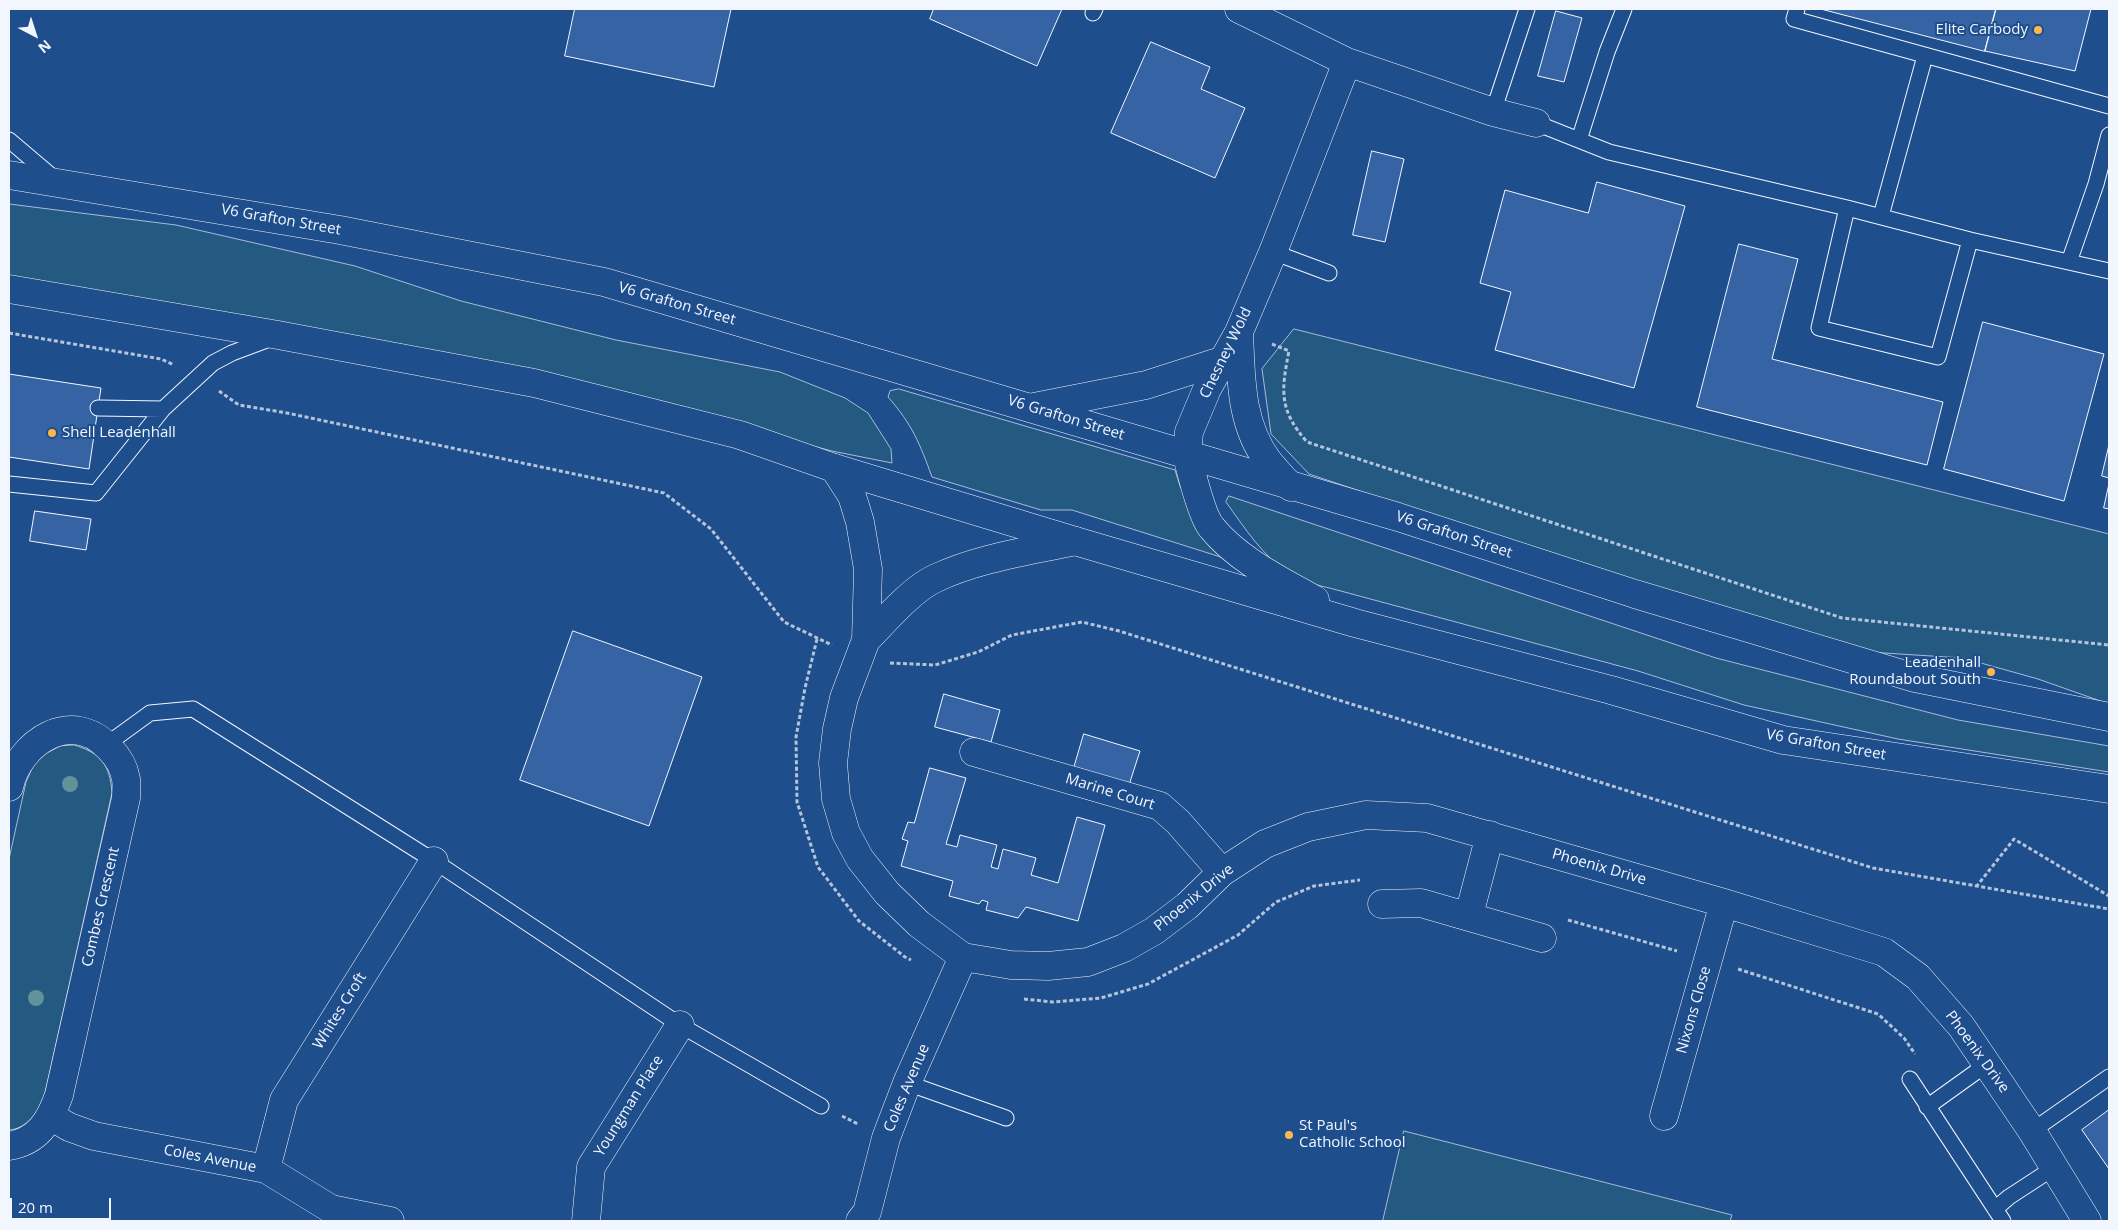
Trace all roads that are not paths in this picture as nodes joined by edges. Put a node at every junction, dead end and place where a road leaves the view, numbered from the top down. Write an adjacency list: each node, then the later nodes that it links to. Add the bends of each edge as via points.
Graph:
1 (1239, 9): 6 (street)
2 (1527, 9): 8 (lane)
3 (1624, 9): 12 (lane)
4 (1797, 9): 5 (lane, via 1794,20)
5 (1925, 56): 7 (lane); 16 (lane)
6 (1347, 62): 8 (street); 18 (street, Chesney Wold)
7 (2109, 106)
8 (1494, 112): 9 (street)
9 (1536, 123): 12 (lane)
10 (2109, 135): 19 (lane)
11 (9, 140): 14 (lane)
12 (1579, 140): 15 (lane, via 1609,152)
13 (9, 176): 14 (street, V6 Grafton Street)
14 (59, 183): 26 (street, V6 Grafton Street, via 340,230 604,282)
15 (1847, 208): 16 (lane); 17 (lane, via 1819,328 1938,357)
16 (1881, 216): 17 (lane)
17 (1970, 240): 19 (lane)
18 (1273, 252): 21 (lane); 23 (street, Chesney Wold)
19 (2069, 262): 20 (lane)
20 (2109, 271)
21 (1329, 273)
22 (9, 289): 24 (street, V6 Grafton Street)
23 (1239, 332): 25 (street, Chesney Wold); 32 (street, via 1246,417 1260,450)
24 (278, 335): 28 (lane, via 213,363); 30 (street, V6 Grafton Street, via 534,383 740,435)
25 (1224, 360): 26 (street, via 1146,385); 29 (street, Chesney Wold, via 1207,389 1189,432)
26 (1030, 407): 29 (street, V6 Grafton Street)
27 (98, 408): 28 (lane)
28 (163, 408): 31 (lane, via 96,494)
29 (1187, 456): 32 (street, V6 Grafton Street); 34 (street, Chesney Wold, via 1210,527 1237,551 1274,576)
30 (834, 468): 33 (street, V6 Grafton Street); 35 (street, Phoenix Drive, via 852,496 868,568)
31 (9, 484)
32 (1291, 487): 36 (street, V6 Grafton Street, via 1398,517 1635,594 1915,678)
33 (1075, 541): 34 (street, V6 Grafton Street); 35 (street, via 973,565 933,579 899,605)
34 (1355, 622): 41 (street, V6 Grafton Street, via 1784,740)
35 (863, 648): 49 (street, Phoenix Drive, via 844,698 837,729 833,763 836,800 846,833 860,859 887,893)
36 (2109, 717)
37 (106, 745): 38 (street, Combes Crescent, via 92,734 73,730 58,731); 43 (lane, via 150,713 193,708); 58 (street, Combes Crescent, via 120,760 126,778 126,798)
38 (15, 751): 40 (street, Combes Crescent)
39 (974, 752): 44 (street, Marine Court, via 1160,806)
40 (9, 788)
41 (2109, 789)
42 (1490, 835): 44 (street, Phoenix Drive, via 1427,818 1366,815 1308,827 1265,844); 45 (street, Phoenix Drive); 47 (street)
43 (434, 861): 50 (lane); 63 (street, Whites Croft, via 284,1100)
44 (1222, 872): 49 (street, Phoenix Drive, via 1187,906 1154,931 1124,948 1088,962)
45 (1724, 903): 51 (street, Phoenix Drive, via 1884,952 1918,977 1961,1026); 57 (street, Nixons Close)
46 (1382, 904): 47 (street, via 1421,903)
47 (1469, 915): 48 (street)
48 (1550, 928)
49 (959, 968): 54 (street, Coles Avenue)
50 (680, 1025): 55 (lane); 66 (street, Youngman Place, via 591,1167)
51 (1987, 1064): 56 (lane); 60 (street, Phoenix Drive)
52 (2109, 1077): 60 (lane)
53 (1910, 1079): 56 (lane)
54 (907, 1082): 59 (lane); 67 (street, Coles Avenue, via 886,1138 868,1212)
55 (821, 1106)
56 (1927, 1107): 64 (lane)
57 (1664, 1116)
58 (52, 1117): 61 (street, Combes Crescent, via 32,1138); 63 (street, Coles Avenue, via 68,1127 94,1136)
59 (1006, 1118)
60 (2032, 1131): 62 (street, Phoenix Drive)
61 (9, 1146)
62 (2055, 1167): 64 (lane); 68 (street, Phoenix Drive)
63 (266, 1169): 65 (street, Coles Avenue, via 331,1209)
64 (1999, 1215)
65 (390, 1221)
66 (586, 1221)
67 (860, 1221)
68 (2088, 1221)

